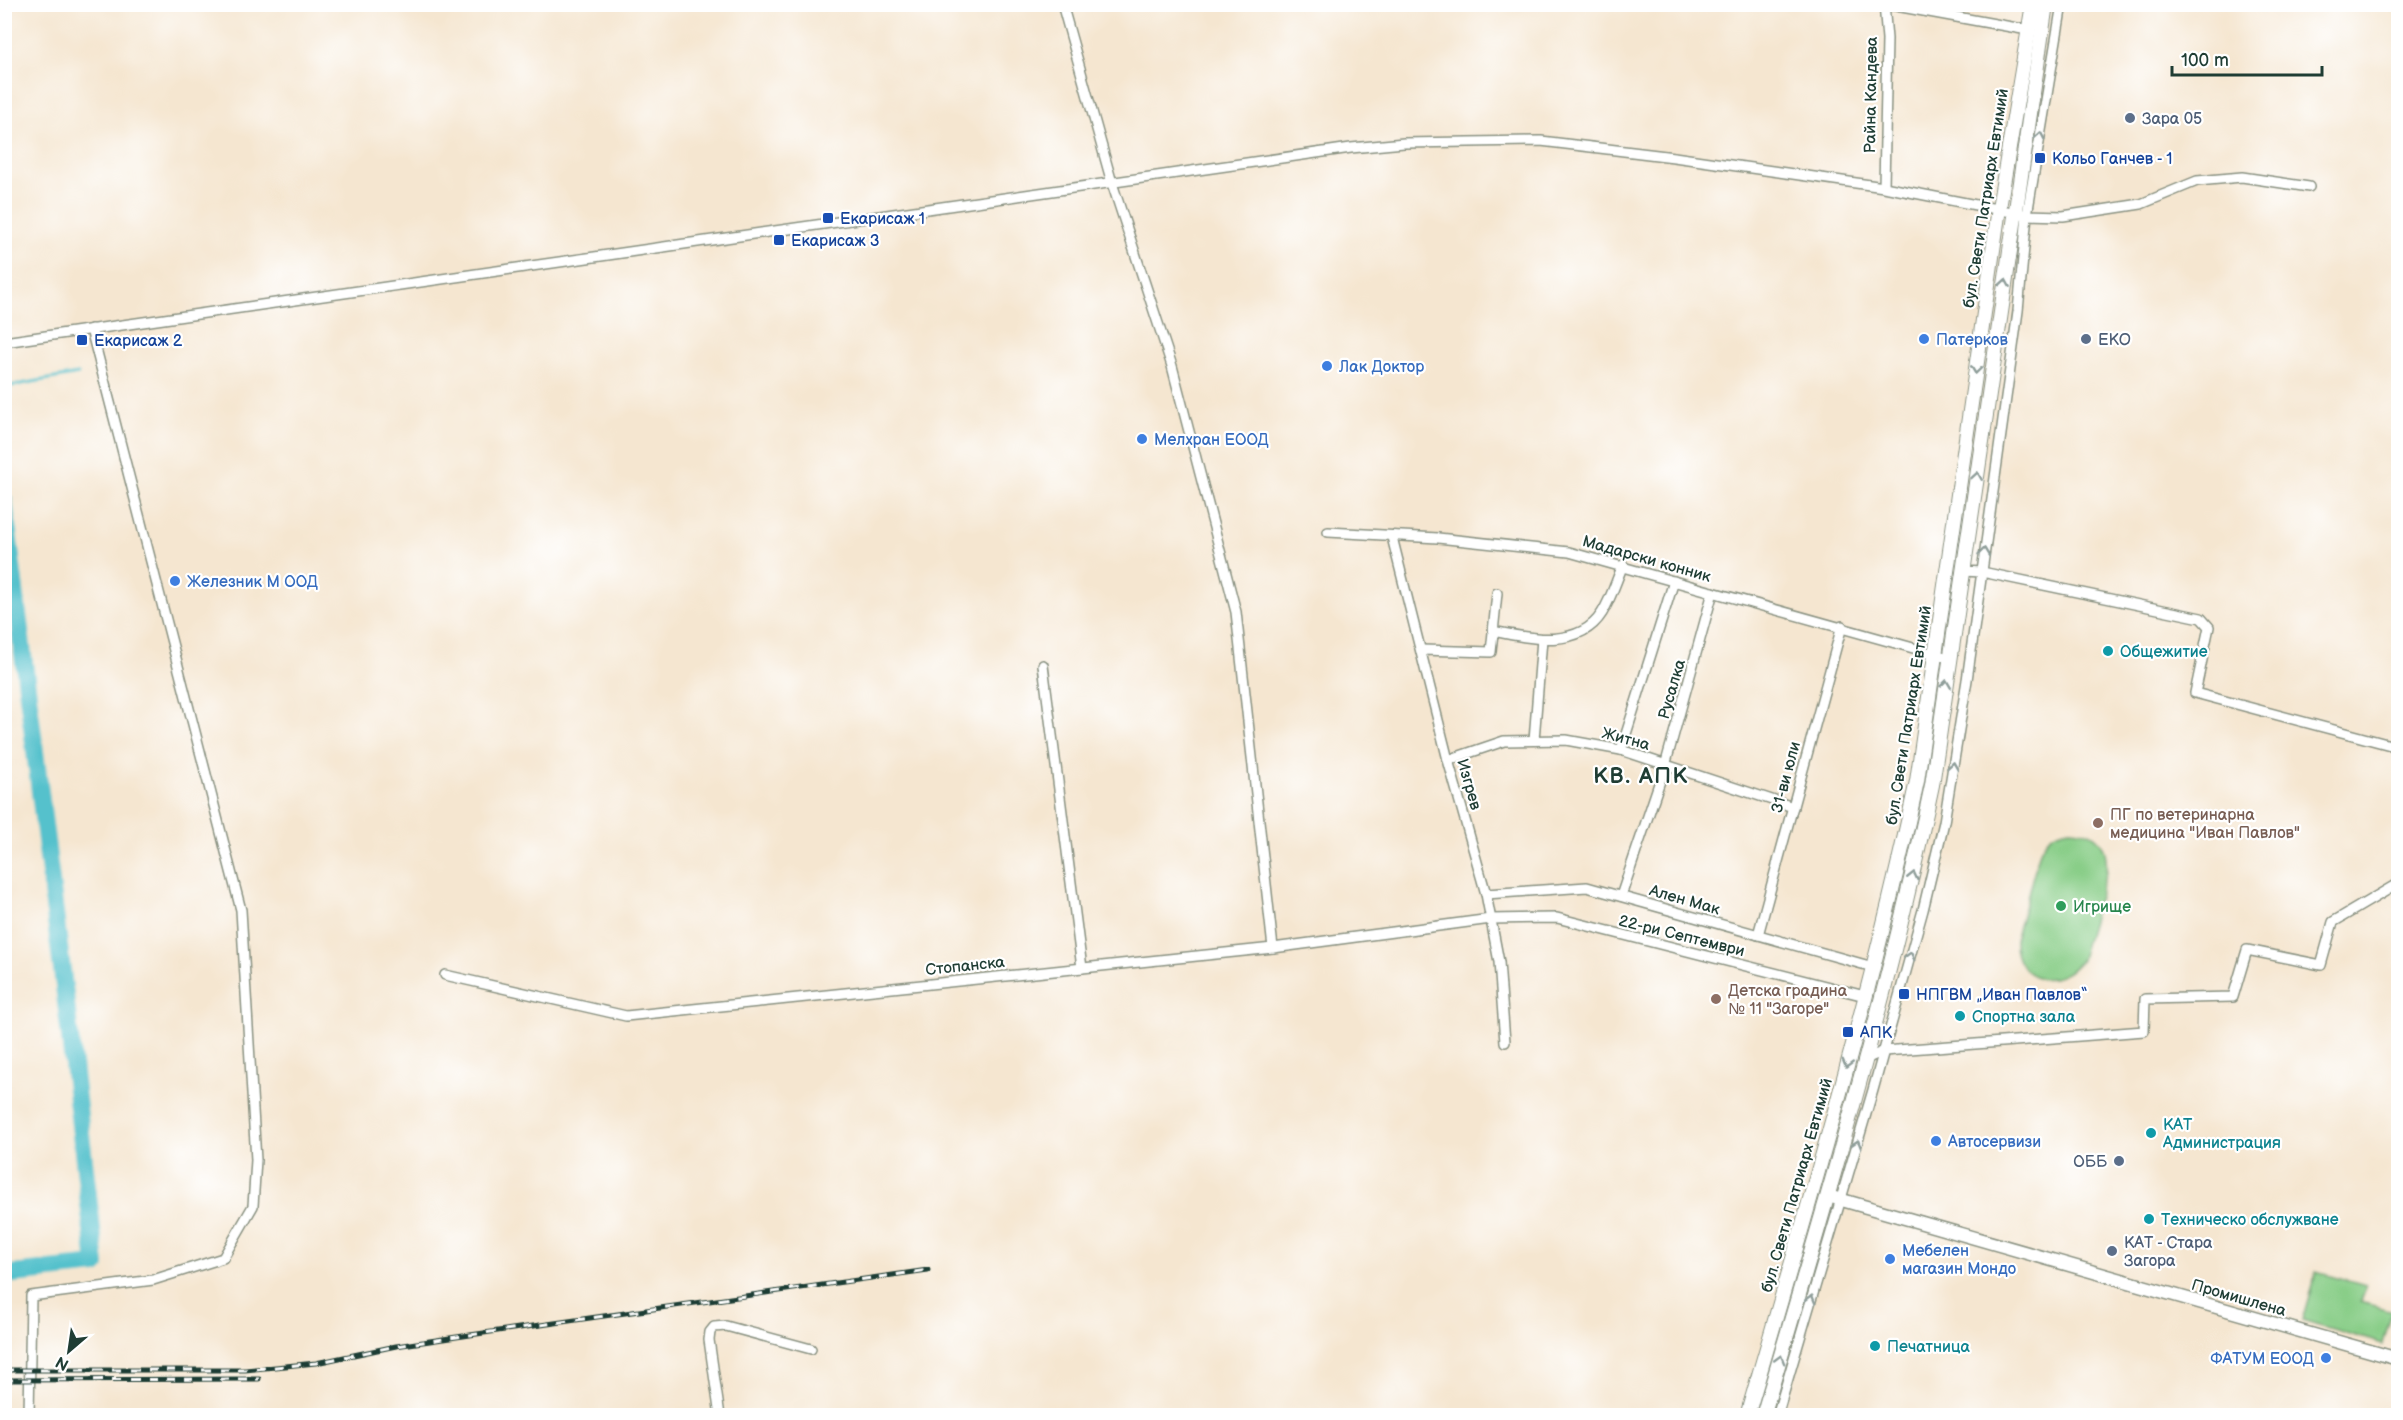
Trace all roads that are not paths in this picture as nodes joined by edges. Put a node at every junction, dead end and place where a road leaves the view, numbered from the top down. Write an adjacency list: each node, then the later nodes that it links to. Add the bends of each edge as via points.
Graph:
1 (1062, 4): 7 (street)
2 (1885, 4): 6 (street); 8 (street, Райна Кандева)
3 (2033, 4): 6 (main road, бул. Свети Патриарх Евтимий)
4 (2046, 4): 11 (main road, бул. Свети Патриарх Евтимий)
5 (2062, 4): 11 (street, one-way to 5)
6 (2028, 30): 10 (main road, бул. Свети Патриарх Евтимий)
7 (1112, 183): 8 (street, via 1351,148 1404,143 1541,141); 12 (street); 40 (street, via 1172,366 1236,612)
8 (1884, 187): 10 (street)
9 (2309, 187): 11 (street, via 2242,177 2197,181 2141,204 2063,216)
10 (1999, 208): 11 (street); 26 (main road, бул. Свети Патриарх Евтимий, one-way to 26)
11 (2021, 213): 17 (main road, бул. Свети Патриарх Евтимий, one-way to 11); 18 (street, one-way to 11, via 2018,311)
12 (91, 329): 13 (street); 53 (street, via 241,910 256,1160 253,1206 223,1258 153,1280 31,1296)
13 (4, 342)
14 (1328, 532): 15 (street, Мадарски конник)
15 (1392, 537): 16 (street, Мадарски конник, via 1569,552); 25 (street, Изгрев)
16 (1623, 565): 19 (street, Мадарски конник); 24 (street, via 1602,614 1589,627 1575,634)
17 (1963, 571): 18 (street); 27 (main road, бул. Свети Патриарх Евтимий)
18 (1982, 572): 30 (street, via 2201,618 2209,627 2194,693); 46 (street, one-way to 18, via 1944,822)
19 (1674, 580): 21 (street, Мадарски конник); 31 (street)
20 (1497, 592): 23 (street)
21 (1713, 592): 22 (street, Мадарски конник); 33 (street, Русалка)
22 (1842, 626): 26 (street, Мадарски конник); 34 (street, 31-ви юли)
23 (1493, 631): 24 (street); 25 (street, via 1491,652)
24 (1542, 639): 29 (street)
25 (1421, 650): 32 (street, Изгрев)
26 (1935, 654): 27 (street, Мадарски конник); 41 (main road, бул. Свети Патриарх Евтимий, via 1917,781)
27 (1949, 658): 47 (main road, бул. Свети Патриарх Евтимий, one-way to 27, via 1932,785)
28 (1043, 665): 42 (street)
29 (1534, 740): 31 (street, Житна, via 1566,740); 32 (street, Житна, via 1504,741)
30 (2398, 747)
31 (1621, 750): 33 (street, Житна)
32 (1448, 760): 36 (street, Изгрев)
33 (1665, 766): 34 (street, Житна); 37 (street, Русалка)
34 (1793, 807): 39 (street, 31-ви юли)
35 (2398, 887): 46 (street, via 2333,922 2321,965 2247,950 2233,997 2145,999 2144,1031)
36 (1486, 894): 37 (street, Ален Мак, via 1587,887); 38 (street, Изгрев)
37 (1621, 896): 39 (street, Ален Мак)
38 (1491, 919): 40 (street, Стопанска); 44 (street, 22-ри Септември, via 1557,918); 45 (street, Изгрев, via 1499,962)
39 (1758, 935): 41 (street, Ален Мак)
40 (1272, 948): 42 (street, Стопанска)
41 (1873, 967): 44 (main road, бул. Свети Патриарх Евтимий)
42 (1082, 968): 43 (street, Стопанска, via 626,1016)
43 (445, 975)
44 (1865, 996): 48 (main road, бул. Свети Патриарх Евтимий, one-way to 48)
45 (1505, 1042)
46 (1884, 1051): 47 (street); 49 (street, one-way to 46)
47 (1866, 1059): 49 (main road, бул. Свети Патриарх Евтимий)
48 (1821, 1161): 49 (main road); 50 (main road, бул. Свети Патриарх Евтимий)
49 (1834, 1198): 50 (main road); 52 (main road, Промишлена); 56 (main road, бул. Свети Патриарх Евтимий, one-way to 49); 57 (street, one-way to 49)
50 (1806, 1215): 55 (main road, бул. Свети Патриарх Евтимий)
51 (811, 1348): 54 (street, via 726,1326 714,1327 709,1340)
52 (2398, 1359)
53 (29, 1416)
54 (720, 1416)
55 (1748, 1416)
56 (1763, 1416)
57 (1777, 1416)

